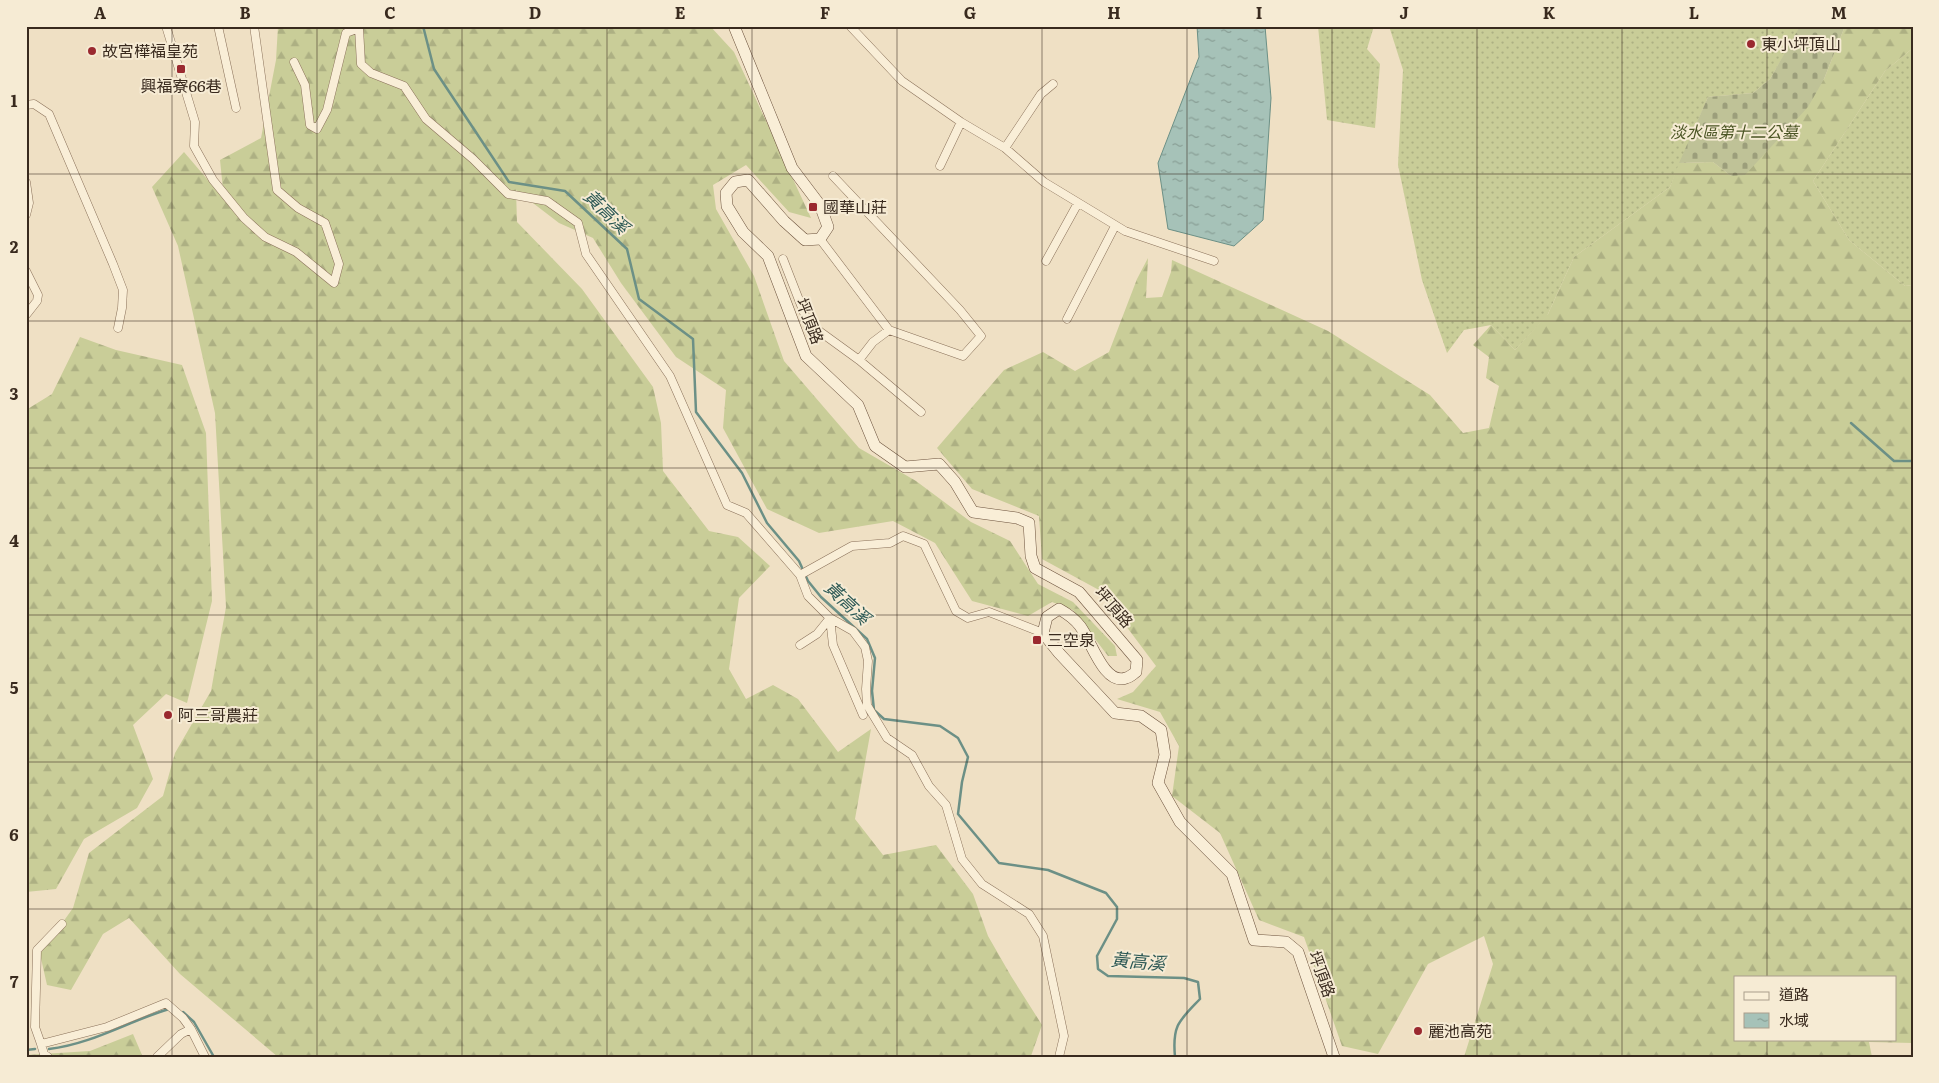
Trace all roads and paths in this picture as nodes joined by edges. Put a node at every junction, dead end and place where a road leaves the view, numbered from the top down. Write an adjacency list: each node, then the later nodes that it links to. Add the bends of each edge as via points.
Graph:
1 (166, 26): 3 (street, via 195,122 194,146 213,180 244,218 265,237 296,252 334,283 339,264 326,223 298,208 277,190)
2 (218, 26): 9 (street)
3 (254, 26)
4 (734, 26): 18 (street, via 792,168 820,205 828,227)
5 (850, 26): 10 (street, via 902,81)
6 (294, 62): 29 (street, via 305,85 310,125 317,129 327,110 346,33 358,28 361,64 371,73 404,86 426,118 508,194 547,201 578,223 586,254 670,376 727,505 746,513)
7 (1053, 84): 11 (street, via 1041,94)
8 (26, 105): 25 (street, via 34,104 49,114 113,264 122,290)
9 (236, 108)
10 (961, 122): 11 (street); 12 (street)
11 (1005, 148): 15 (street, via 1044,182)
12 (940, 166)
13 (833, 176): 26 (street, via 981,336 963,356)
14 (26, 182): 16 (street)
15 (1078, 203): 17 (street); 20 (street)
16 (26, 215)
17 (1115, 226): 21 (street); 24 (street)
18 (820, 239): 26 (street); 31 (street, 坪頂路, via 805,240 748,180 735,182 726,193 727,206 744,232 768,256 806,356 858,406 875,446 905,467 940,464 973,512 1017,518 1029,523 1035,568 1080,592 1137,660 1136,672 1127,678 1116,679 1105,670 1081,626 1059,609 1046,617)
19 (784, 259): 27 (street, via 808,323)
20 (1046, 261)
21 (1214, 261)
22 (26, 271): 23 (street, via 38,295)
23 (26, 315)
24 (1067, 319)
25 (118, 328)
26 (889, 330): 27 (street, via 873,342)
27 (859, 360): 28 (street)
28 (921, 412)
29 (800, 575): 30 (street, via 808,596); 31 (street, via 852,546 890,543 903,536 924,544 956,611 968,618 989,612)
30 (830, 618): 32 (street, via 817,634); 33 (street, via 833,645); 40 (street, via 853,631 865,647 868,661 867,705 887,738 912,755 929,786 946,805 962,859 982,884 1029,914 1043,936 1064,1036)
31 (1043, 633): 41 (street, 坪頂路, via 1115,713 1141,716 1161,730 1166,755 1158,783 1180,822 1232,874 1254,940 1286,942 1298,952)
32 (800, 645)
33 (863, 716)
34 (62, 924): 36 (street, via 37,950 36,1027)
35 (191, 1029): 36 (street, via 166,1003 107,1027); 38 (street); 39 (street)
36 (41, 1044): 37 (street)
37 (48, 1057)
38 (157, 1057)
39 (206, 1057)
40 (1059, 1057)
41 (1334, 1057)

